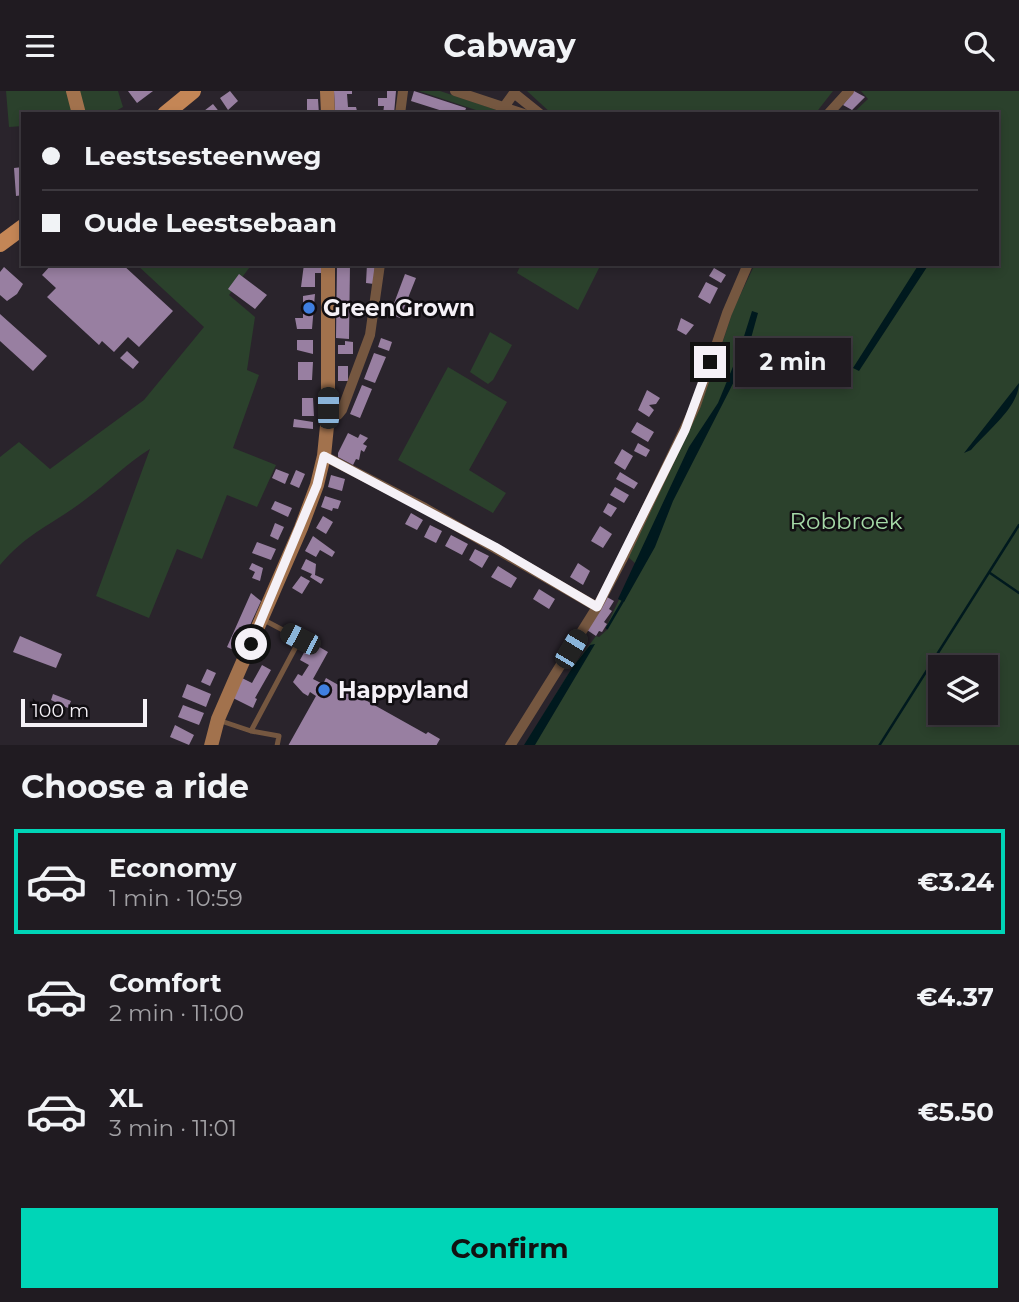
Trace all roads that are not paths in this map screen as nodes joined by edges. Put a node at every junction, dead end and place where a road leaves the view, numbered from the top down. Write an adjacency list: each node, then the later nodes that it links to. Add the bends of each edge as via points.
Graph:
1 (74, 91): 9 (street)
2 (193, 91): 10 (main road)
3 (327, 91): 11 (street)
4 (403, 91): 12 (street)
5 (455, 91): 8 (street)
6 (849, 91): 15 (street)
7 (514, 92): 8 (street); 14 (street)
8 (504, 107): 13 (street)
9 (79, 112)
10 (167, 112)
11 (328, 112)
12 (400, 112)
13 (518, 112)
14 (538, 112)
15 (830, 112)
16 (21, 228): 17 (main road)
17 (0, 244)
18 (328, 266): 21 (street)
19 (380, 266): 21 (street, via 370,335 342,410)
20 (747, 266): 23 (street, via 696,405)
21 (328, 416): 22 (street)
22 (324, 456): 23 (street); 24 (street, via 317,485)
23 (597, 607): 29 (street)
24 (262, 619): 25 (street); 26 (lane, via 300,639)
25 (218, 719): 26 (lane); 27 (street)
26 (251, 731): 28 (lane, via 279,736)
27 (211, 745)
28 (277, 745)
29 (510, 745)

